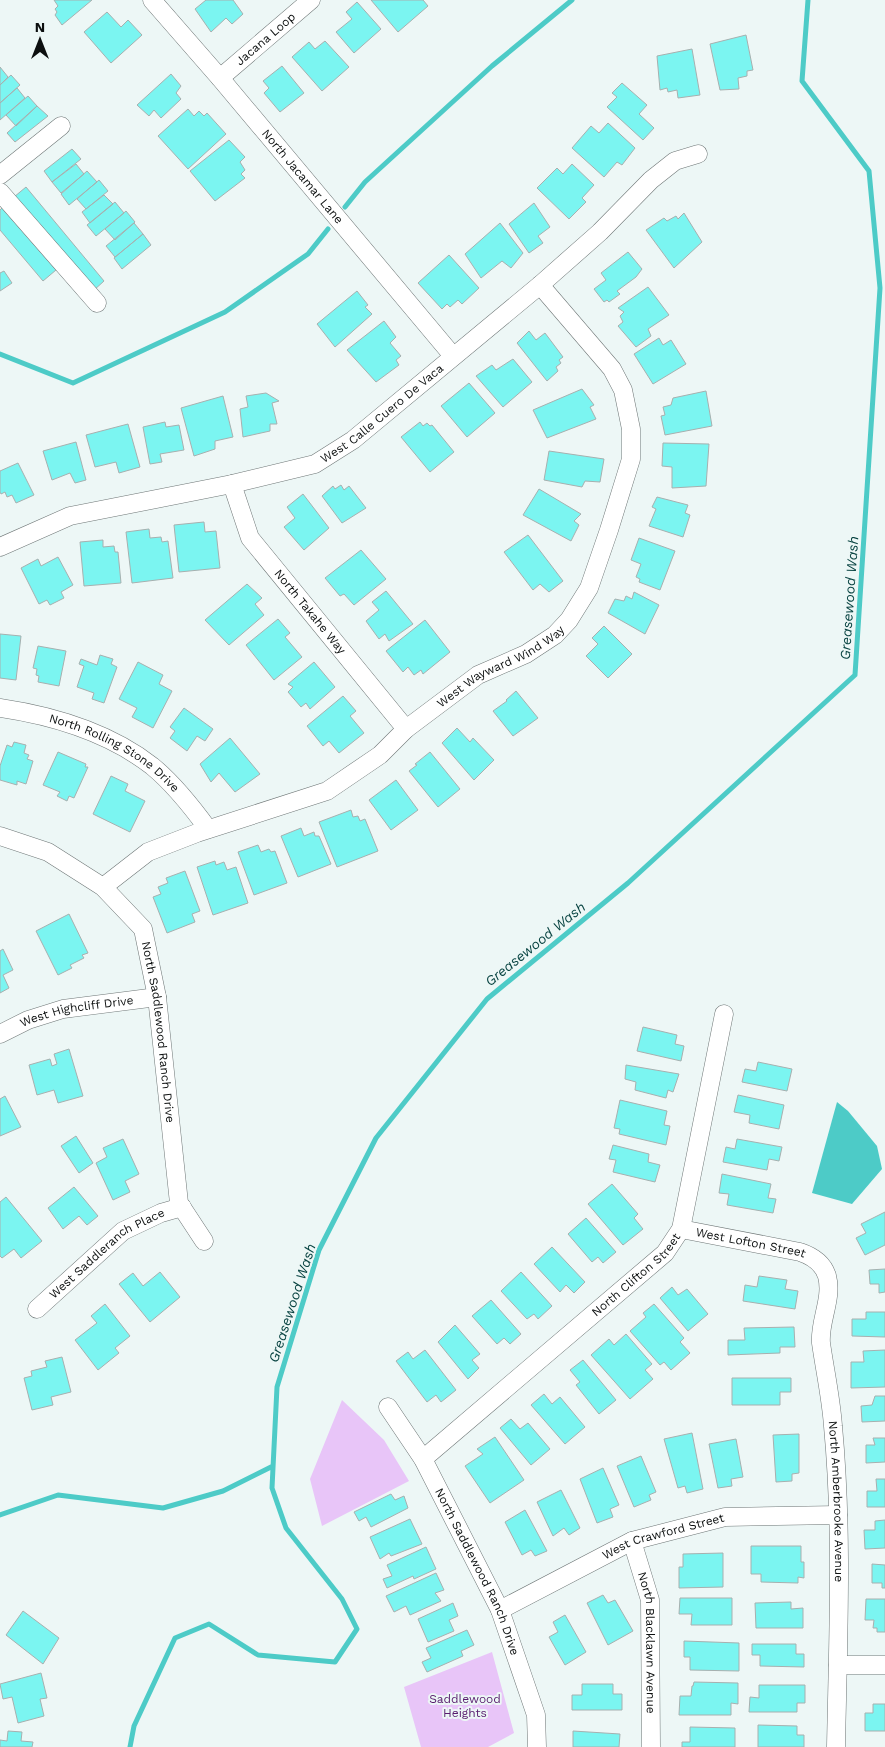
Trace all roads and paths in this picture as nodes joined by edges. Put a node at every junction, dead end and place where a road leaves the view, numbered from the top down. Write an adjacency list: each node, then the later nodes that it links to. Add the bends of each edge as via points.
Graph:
1 (152, 0): 3 (street, North Jacamar Lane)
2 (311, 0): 3 (street, Jacana Loop)
3 (220, 78): 10 (street, North Jacamar Lane)
4 (60, 126): 6 (street)
5 (698, 154): 8 (street, West Calle Cuero De Vaca, via 676,161 651,180 600,232)
6 (0, 175)
7 (0, 192): 9 (street)
8 (540, 285): 10 (street, West Calle Cuero De Vaca); 14 (street, West Wayward Wind Way, via 612,369 623,390 631,429 631,460 589,588 569,620 555,635 526,654 478,675)
9 (98, 303)
10 (453, 356): 11 (street, West Calle Cuero De Vaca, via 353,440 315,464)
11 (232, 484): 12 (street, West Calle Cuero De Vaca, via 70,516); 14 (street, North Takahe Way, via 250,538)
12 (0, 547)
13 (0, 708): 15 (street, North Rolling Stone Drive, via 69,723 113,740 153,767 189,803)
14 (406, 729): 15 (street, West Wayward Wind Way, via 380,755 327,791)
15 (208, 830): 17 (street, West Wayward Wind Way, via 148,852)
16 (0, 836): 17 (street, North Saddlewood Ranch Drive, via 48,852)
17 (103, 887): 18 (street, North Saddlewood Ranch Drive, via 143,929)
18 (157, 996): 20 (street, West Highcliff Drive, via 63,1009 28,1020); 21 (street, North Saddlewood Ranch Drive)
19 (724, 1014): 22 (street, North Clifton Street)
20 (0, 1034)
21 (182, 1207): 23 (street, North Saddlewood Ranch Drive); 25 (street, West Saddleranch Place, via 123,1231)
22 (681, 1229): 24 (street, West Lofton Street, via 800,1252); 27 (street, North Clifton Street, via 665,1254)
23 (204, 1241)
24 (824, 1263): 28 (street, North Amberbrooke Avenue, via 829,1289 821,1340 833,1425)
25 (37, 1309)
26 (388, 1407): 27 (street, North Saddlewood Ranch Drive)
27 (422, 1459): 30 (street, North Saddlewood Ranch Drive)
28 (838, 1515): 29 (street, West Crawford Street, via 725,1517); 31 (street, North Amberbrooke Avenue)
29 (632, 1541): 30 (street, West Crawford Street); 34 (street, North Blacklawn Avenue, via 650,1600)
30 (500, 1610): 33 (street, North Saddlewood Ranch Drive, via 536,1715)
31 (838, 1665): 32 (street); 35 (street, North Amberbrooke Avenue)
32 (885, 1665)
33 (537, 1747)
34 (651, 1747)
35 (836, 1747)

